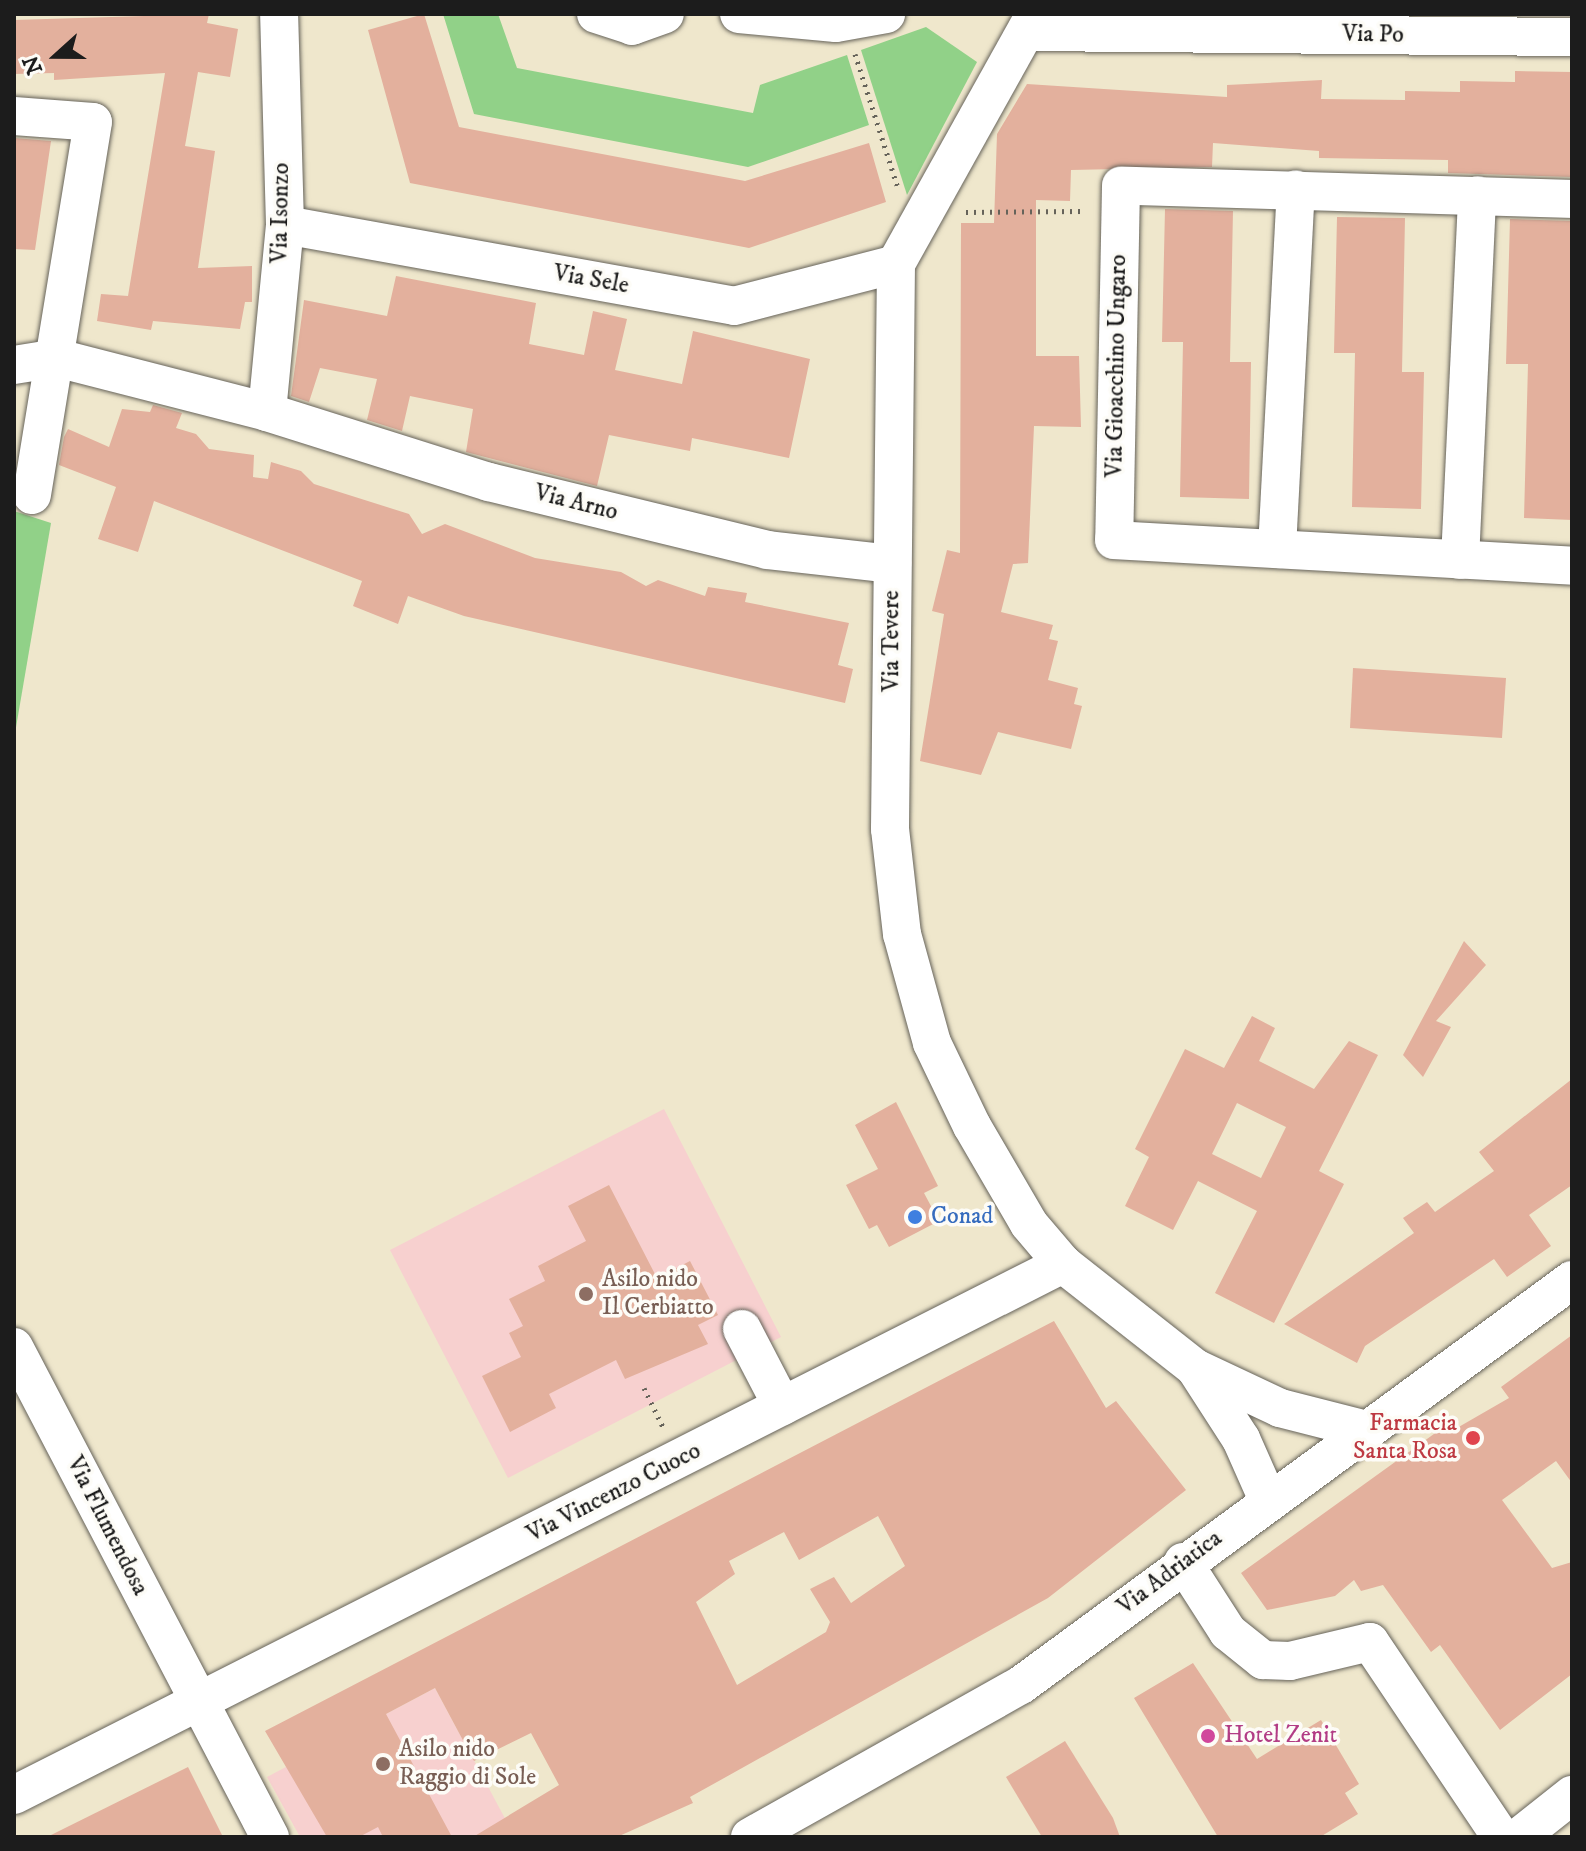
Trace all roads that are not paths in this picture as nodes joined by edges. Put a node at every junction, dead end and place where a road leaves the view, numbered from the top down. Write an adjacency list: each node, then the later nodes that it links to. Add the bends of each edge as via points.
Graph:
1 (279, 14): 12 (street, Via Isonzo)
2 (596, 14): 3 (street, via 632,26)
3 (665, 14)
4 (739, 14): 5 (street, via 836,23)
5 (886, 14)
6 (1033, 23): 7 (street, Via Po); 13 (street, Via Tevere)
7 (1572, 37)
8 (14, 116): 14 (street, via 93,122)
9 (1296, 190): 10 (street); 18 (street); 18 (street, Via Gioacchino Ungaro, via 1121,186 1114,540)
10 (1477, 195): 11 (street); 19 (street)
11 (1572, 199)
12 (285, 225): 13 (street, Via Sele, via 734,306); 16 (street, Via Isonzo)
13 (896, 264): 20 (street, Via Tevere)
14 (57, 358): 15 (street); 16 (street, Via Arno); 17 (street)
15 (14, 365)
16 (267, 412): 20 (street, Via Arno, via 489,482 767,550)
17 (32, 495)
18 (1277, 549): 19 (street, Via Gioacchino Ungaro)
19 (1460, 560): 21 (street, Via Gioacchino Ungaro)
20 (892, 564): 22 (street, Via Tevere, via 890,829 902,934 932,1043 965,1112 1029,1224)
21 (1572, 566)
22 (1063, 1264): 26 (street); 27 (street, Via Vincenzo Cuoco)
23 (1572, 1280): 28 (street, Via Adriatica)
24 (742, 1329): 27 (street)
25 (14, 1347): 31 (street, Via Flumendosa)
26 (1195, 1368): 28 (street, via 1280,1408); 29 (street, via 1241,1439)
27 (782, 1406): 31 (street, Via Vincenzo Cuoco)
28 (1366, 1430): 29 (street, Via Adriatica)
29 (1268, 1500): 30 (street, Via Adriatica)
30 (1183, 1562): 35 (street, Via Adriatica, via 1021,1685); 36 (street, via 1228,1632 1263,1660 1290,1661 1370,1642)
31 (199, 1705): 32 (street, Via Vincenzo Cuoco); 34 (street, Via Flumendosa)
32 (14, 1795)
33 (1572, 1795): 37 (street)
34 (270, 1837)
35 (750, 1837)
36 (1501, 1837)
37 (1519, 1837)

